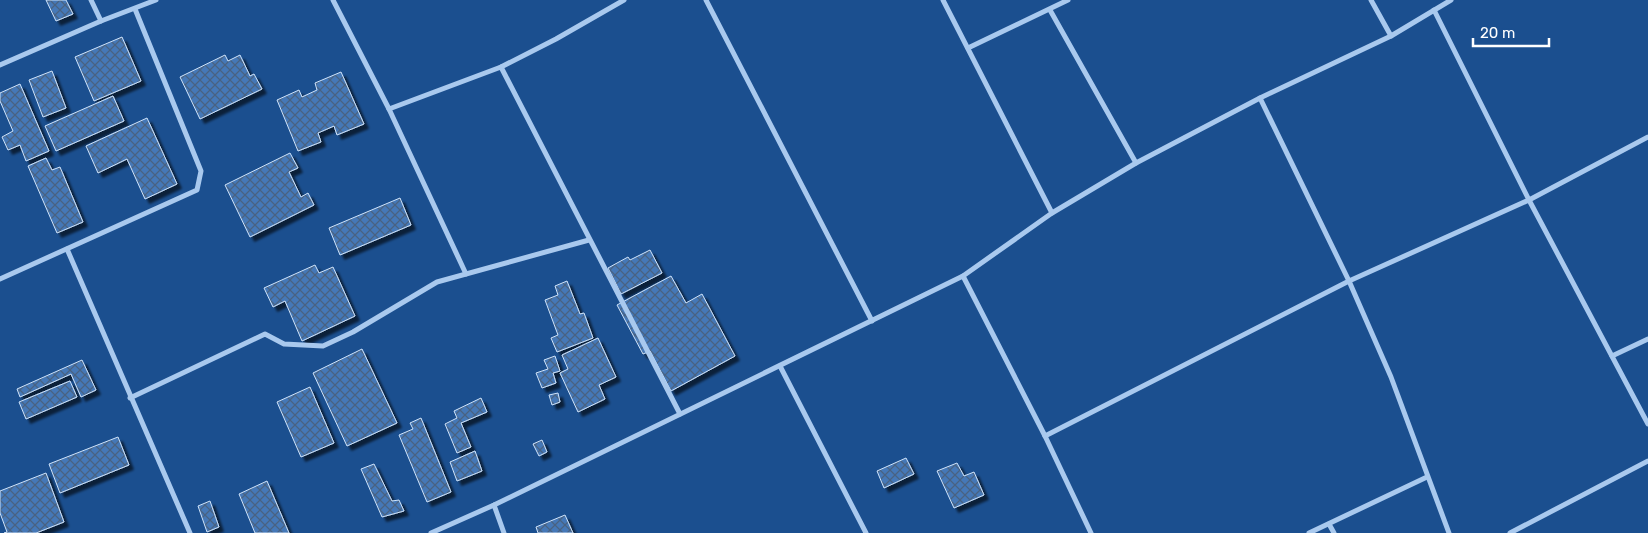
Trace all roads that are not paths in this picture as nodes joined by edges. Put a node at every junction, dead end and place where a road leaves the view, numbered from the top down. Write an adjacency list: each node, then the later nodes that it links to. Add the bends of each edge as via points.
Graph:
1 (91, 0): 13 (street)
2 (156, 0): 10 (street)
3 (333, 0): 19 (street)
4 (624, 0): 17 (street)
5 (706, 0): 30 (street)
6 (943, 0): 15 (street)
7 (1068, 0): 11 (street)
8 (1371, 0): 14 (street)
9 (1451, 0): 12 (street)
10 (135, 9): 13 (street); 25 (street, via 201,172 197,190)
11 (1050, 10): 15 (street); 21 (street)
12 (1434, 10): 14 (street); 22 (street)
13 (101, 21): 16 (street)
14 (1390, 36): 18 (street)
15 (968, 48): 23 (street)
16 (0, 65)
17 (501, 67): 19 (street); 24 (street)
18 (1260, 98): 21 (street); 29 (street)
19 (389, 109): 26 (street)
20 (1648, 137): 22 (street)
21 (1136, 163): 23 (street)
22 (1529, 200): 29 (street); 32 (street)
23 (1052, 213): 27 (street)
24 (589, 240): 26 (street); 35 (street)
25 (67, 249): 28 (street); 34 (street)
26 (466, 274): 34 (street, via 437,282 354,332 323,346 284,344 265,334)
27 (963, 276): 30 (street); 37 (street)
28 (0, 280)
29 (1348, 281): 37 (street); 39 (street, via 1391,377)
30 (872, 320): 33 (street)
31 (1648, 339): 32 (street)
32 (1612, 356): 36 (street)
33 (780, 366): 35 (street); 45 (street)
34 (130, 398): 42 (street)
35 (680, 414): 40 (street)
36 (1648, 424)
37 (1045, 436): 46 (street)
38 (1648, 461): 50 (street)
39 (1427, 477): 41 (street); 49 (street)
40 (494, 505): 43 (street); 44 (street)
41 (1329, 524): 47 (street); 48 (street)
42 (190, 533)
43 (431, 533)
44 (504, 533)
45 (866, 533)
46 (1091, 533)
47 (1308, 533)
48 (1334, 533)
49 (1449, 533)
50 (1510, 533)

